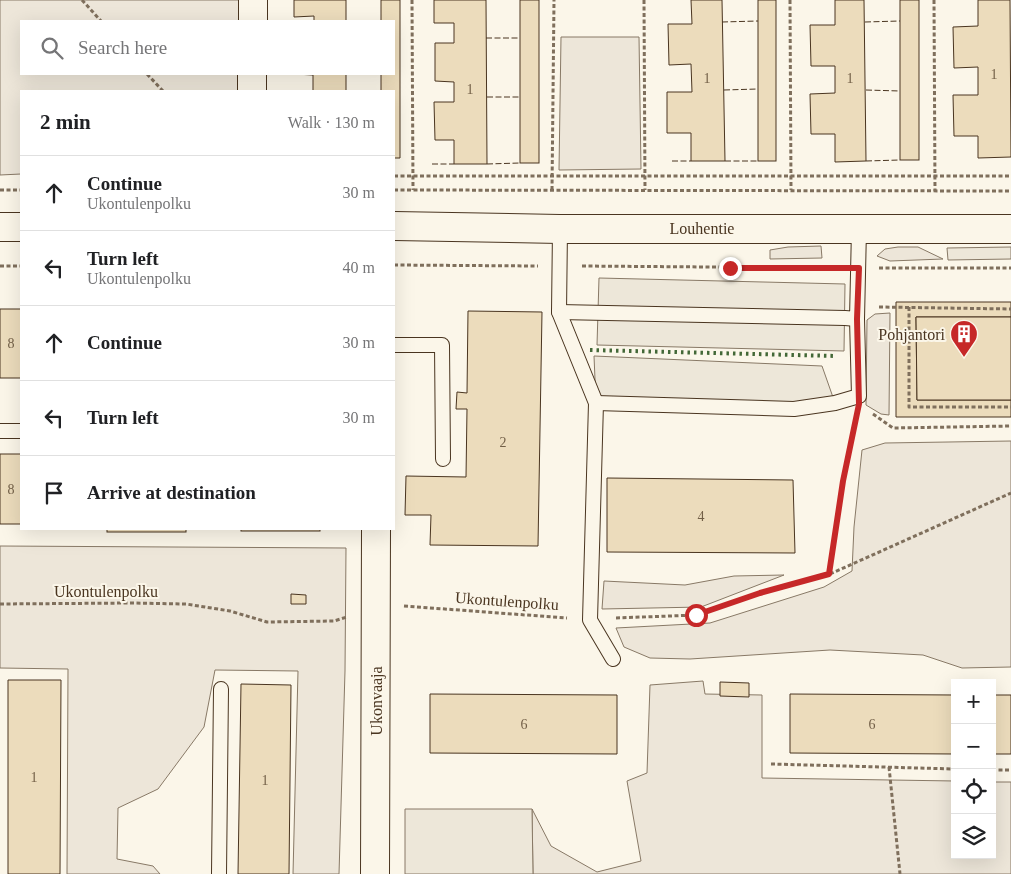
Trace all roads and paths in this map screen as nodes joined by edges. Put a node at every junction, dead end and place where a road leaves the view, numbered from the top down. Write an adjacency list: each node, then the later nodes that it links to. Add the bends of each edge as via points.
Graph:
1 (82, 0): 8 (path)
2 (253, 0): 9 (street)
3 (412, 0): 15 (path)
4 (554, 0): 16 (path)
5 (644, 0): 17 (path)
6 (790, 0): 18 (path)
7 (934, 0): 19 (path)
8 (100, 20)
9 (253, 20)
10 (149, 75): 12 (path)
11 (252, 75): 13 (street)
12 (162, 90)
13 (252, 90)
14 (395, 176): 15 (path)
15 (412, 176): 16 (path); 24 (path)
16 (552, 176): 17 (path); 25 (path)
17 (645, 176): 18 (path); 26 (path)
18 (790, 176): 19 (path); 27 (path)
19 (935, 176): 20 (path); 28 (path)
20 (1011, 176)
21 (0, 190): 22 (path)
22 (20, 190)
23 (395, 190): 24 (path)
24 (413, 190): 25 (path)
25 (552, 190): 26 (path)
26 (645, 190): 27 (path)
27 (791, 190): 28 (path)
28 (935, 191): 29 (path)
29 (1011, 191)
30 (0, 226): 31 (street)
31 (20, 226)
32 (395, 226): 33 (street, Louhentie)
33 (560, 229): 34 (street, Louhentie); 39 (lane)
34 (858, 229): 35 (street, Louhentie); 40 (lane)
35 (1011, 229)
36 (0, 266): 37 (path)
37 (20, 266)
38 (395, 266): 39 (path)
39 (560, 266): 40 (path); 45 (lane)
40 (859, 268): 41 (path); 46 (lane)
41 (1011, 268)
42 (880, 307): 43 (path)
43 (909, 307): 44 (path); 50 (path, via 909,407)
44 (1011, 308)
45 (559, 312): 46 (lane); 49 (lane)
46 (857, 319): 48 (lane)
47 (395, 346): 54 (lane, via 442,345)
48 (859, 400): 49 (lane, via 794,409); 51 (path, via 893,428); 57 (path)
49 (596, 403): 60 (lane)
50 (1011, 407)
51 (1011, 426)
52 (0, 431): 53 (lane)
53 (20, 431)
54 (443, 459)
55 (1011, 493): 57 (path, Ukontulenpolku)
56 (376, 530): 59 (street, Ukonvaaja)
57 (829, 574): 60 (path, Ukontulenpolku, via 696,615)
58 (0, 604): 59 (path, Ukontulenpolku, via 186,604 230,611 267,622 334,621)
59 (377, 609): 60 (path, Ukontulenpolku, via 394,605); 69 (street, Ukonvaaja)
60 (590, 620): 61 (lane)
61 (613, 659)
62 (221, 689): 68 (lane)
63 (771, 764): 64 (path)
64 (888, 767): 65 (path); 70 (path)
65 (951, 769)
66 (996, 770): 67 (path)
67 (1011, 770)
68 (219, 874)
69 (376, 874)
70 (900, 874)

